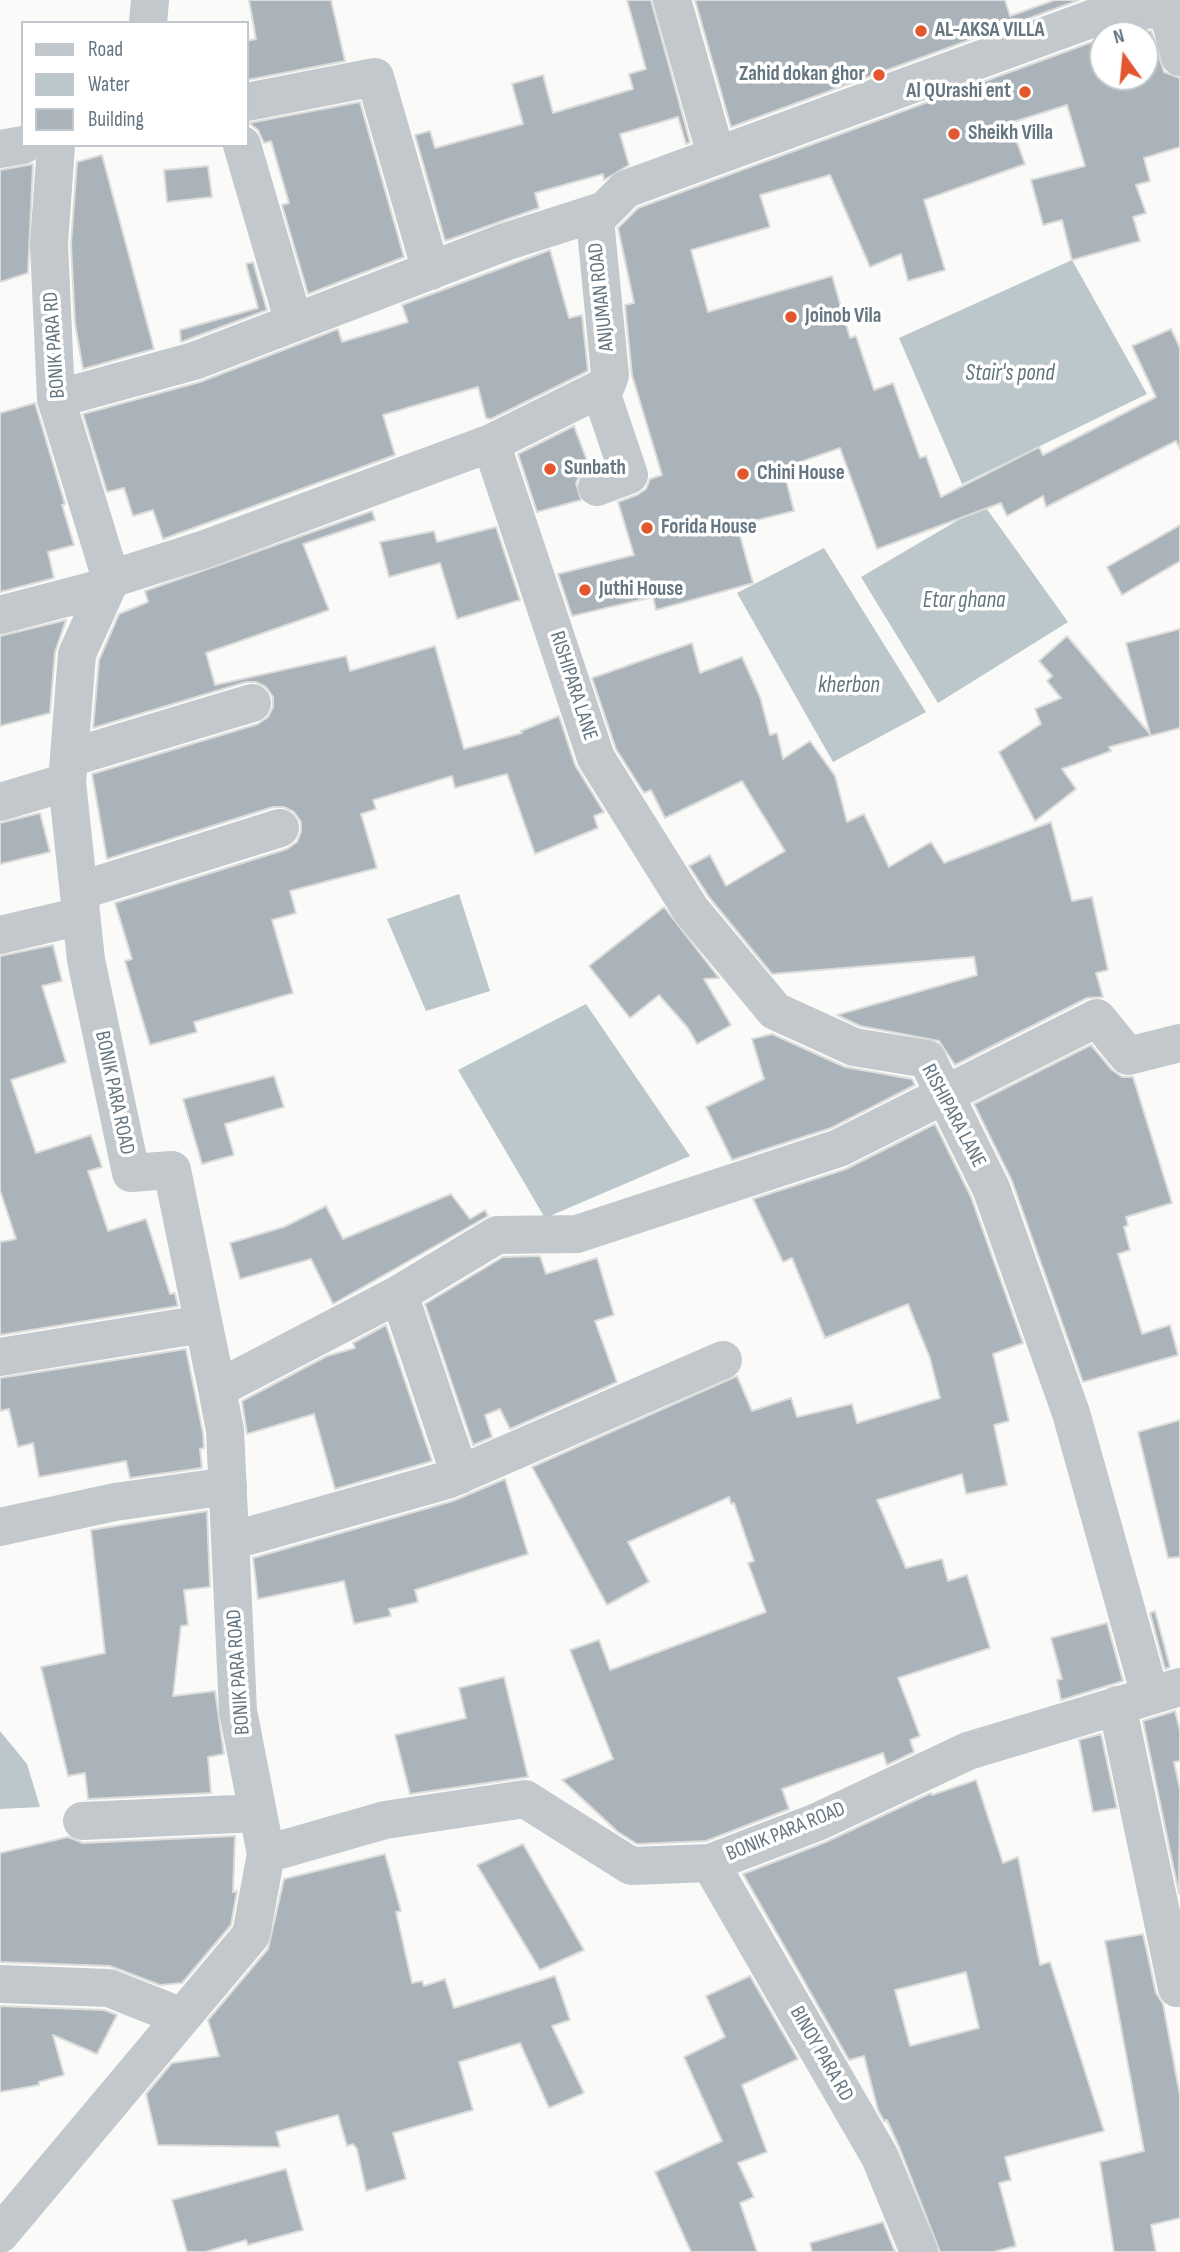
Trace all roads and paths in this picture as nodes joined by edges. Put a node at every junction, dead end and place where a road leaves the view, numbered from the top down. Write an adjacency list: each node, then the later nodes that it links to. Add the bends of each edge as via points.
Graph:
1 (150, 0): 5 (street)
2 (672, 0): 12 (street)
3 (1173, 7): 4 (street); 6 (street)
4 (1098, 8): 12 (street)
5 (148, 21)
6 (1180, 57)
7 (248, 102): 14 (street, via 375,77)
8 (21, 145): 11 (street)
9 (56, 147): 17 (street, BONIK PARA RD, via 49,244)
10 (243, 147): 15 (street)
11 (0, 149)
12 (716, 155): 13 (street, via 626,188)
13 (605, 210): 14 (street); 16 (street, ANJUMAN ROAD, via 595,220 610,375 606,386)
14 (431, 271): 15 (street)
15 (294, 323): 17 (street, via 194,360)
16 (600, 388): 18 (street); 19 (street, via 629,475)
17 (56, 399): 20 (street, BONIK PARA RD)
18 (491, 443): 20 (street); 29 (street, RISHIPARA LANE, via 596,758 691,909 775,1011 854,1047 927,1059)
19 (597, 487)
20 (109, 583): 21 (street); 23 (street, BONIK PARA ROAD, via 77,654)
21 (0, 615)
22 (252, 703): 23 (street)
23 (68, 770): 24 (street); 26 (street, BONIK PARA ROAD)
24 (0, 802)
25 (280, 828): 26 (street)
26 (80, 903): 27 (street); 31 (street, BONIK PARA ROAD, via 86,960 131,1173 172,1170)
27 (0, 935)
28 (1180, 1043): 29 (street, via 1128,1056 1097,1018)
29 (946, 1097): 30 (street, via 839,1148 577,1234 497,1234); 39 (street, RISHIPARA LANE, via 992,1188 1071,1413)
30 (399, 1294): 34 (street); 35 (street)
31 (203, 1324): 32 (street); 34 (street, BONIK PARA ROAD)
32 (0, 1357)
33 (723, 1360): 35 (street)
34 (217, 1389): 36 (street, BONIK PARA ROAD)
35 (460, 1475): 38 (street)
36 (228, 1486): 37 (street); 38 (street, BONIK PARA ROAD)
37 (0, 1527)
38 (231, 1541): 40 (street, BONIK PARA ROAD, via 239,1711)
39 (1149, 1696): 43 (street, BONIK PARA ROAD, via 968,1751 817,1822); 45 (street, RISHIPARA LANE)
40 (258, 1813): 41 (street); 42 (street, BONIK PARA ROAD)
41 (82, 1821)
42 (266, 1854): 43 (street, BONIK PARA ROAD, via 385,1820 525,1799 631,1866); 46 (street, via 251,1935)
43 (710, 1863): 48 (street, BINOY PARA RD, via 880,2157)
44 (0, 1984): 46 (street, via 109,1988)
45 (1177, 1988)
46 (181, 2017): 47 (street)
47 (0, 2234)
48 (919, 2252)

